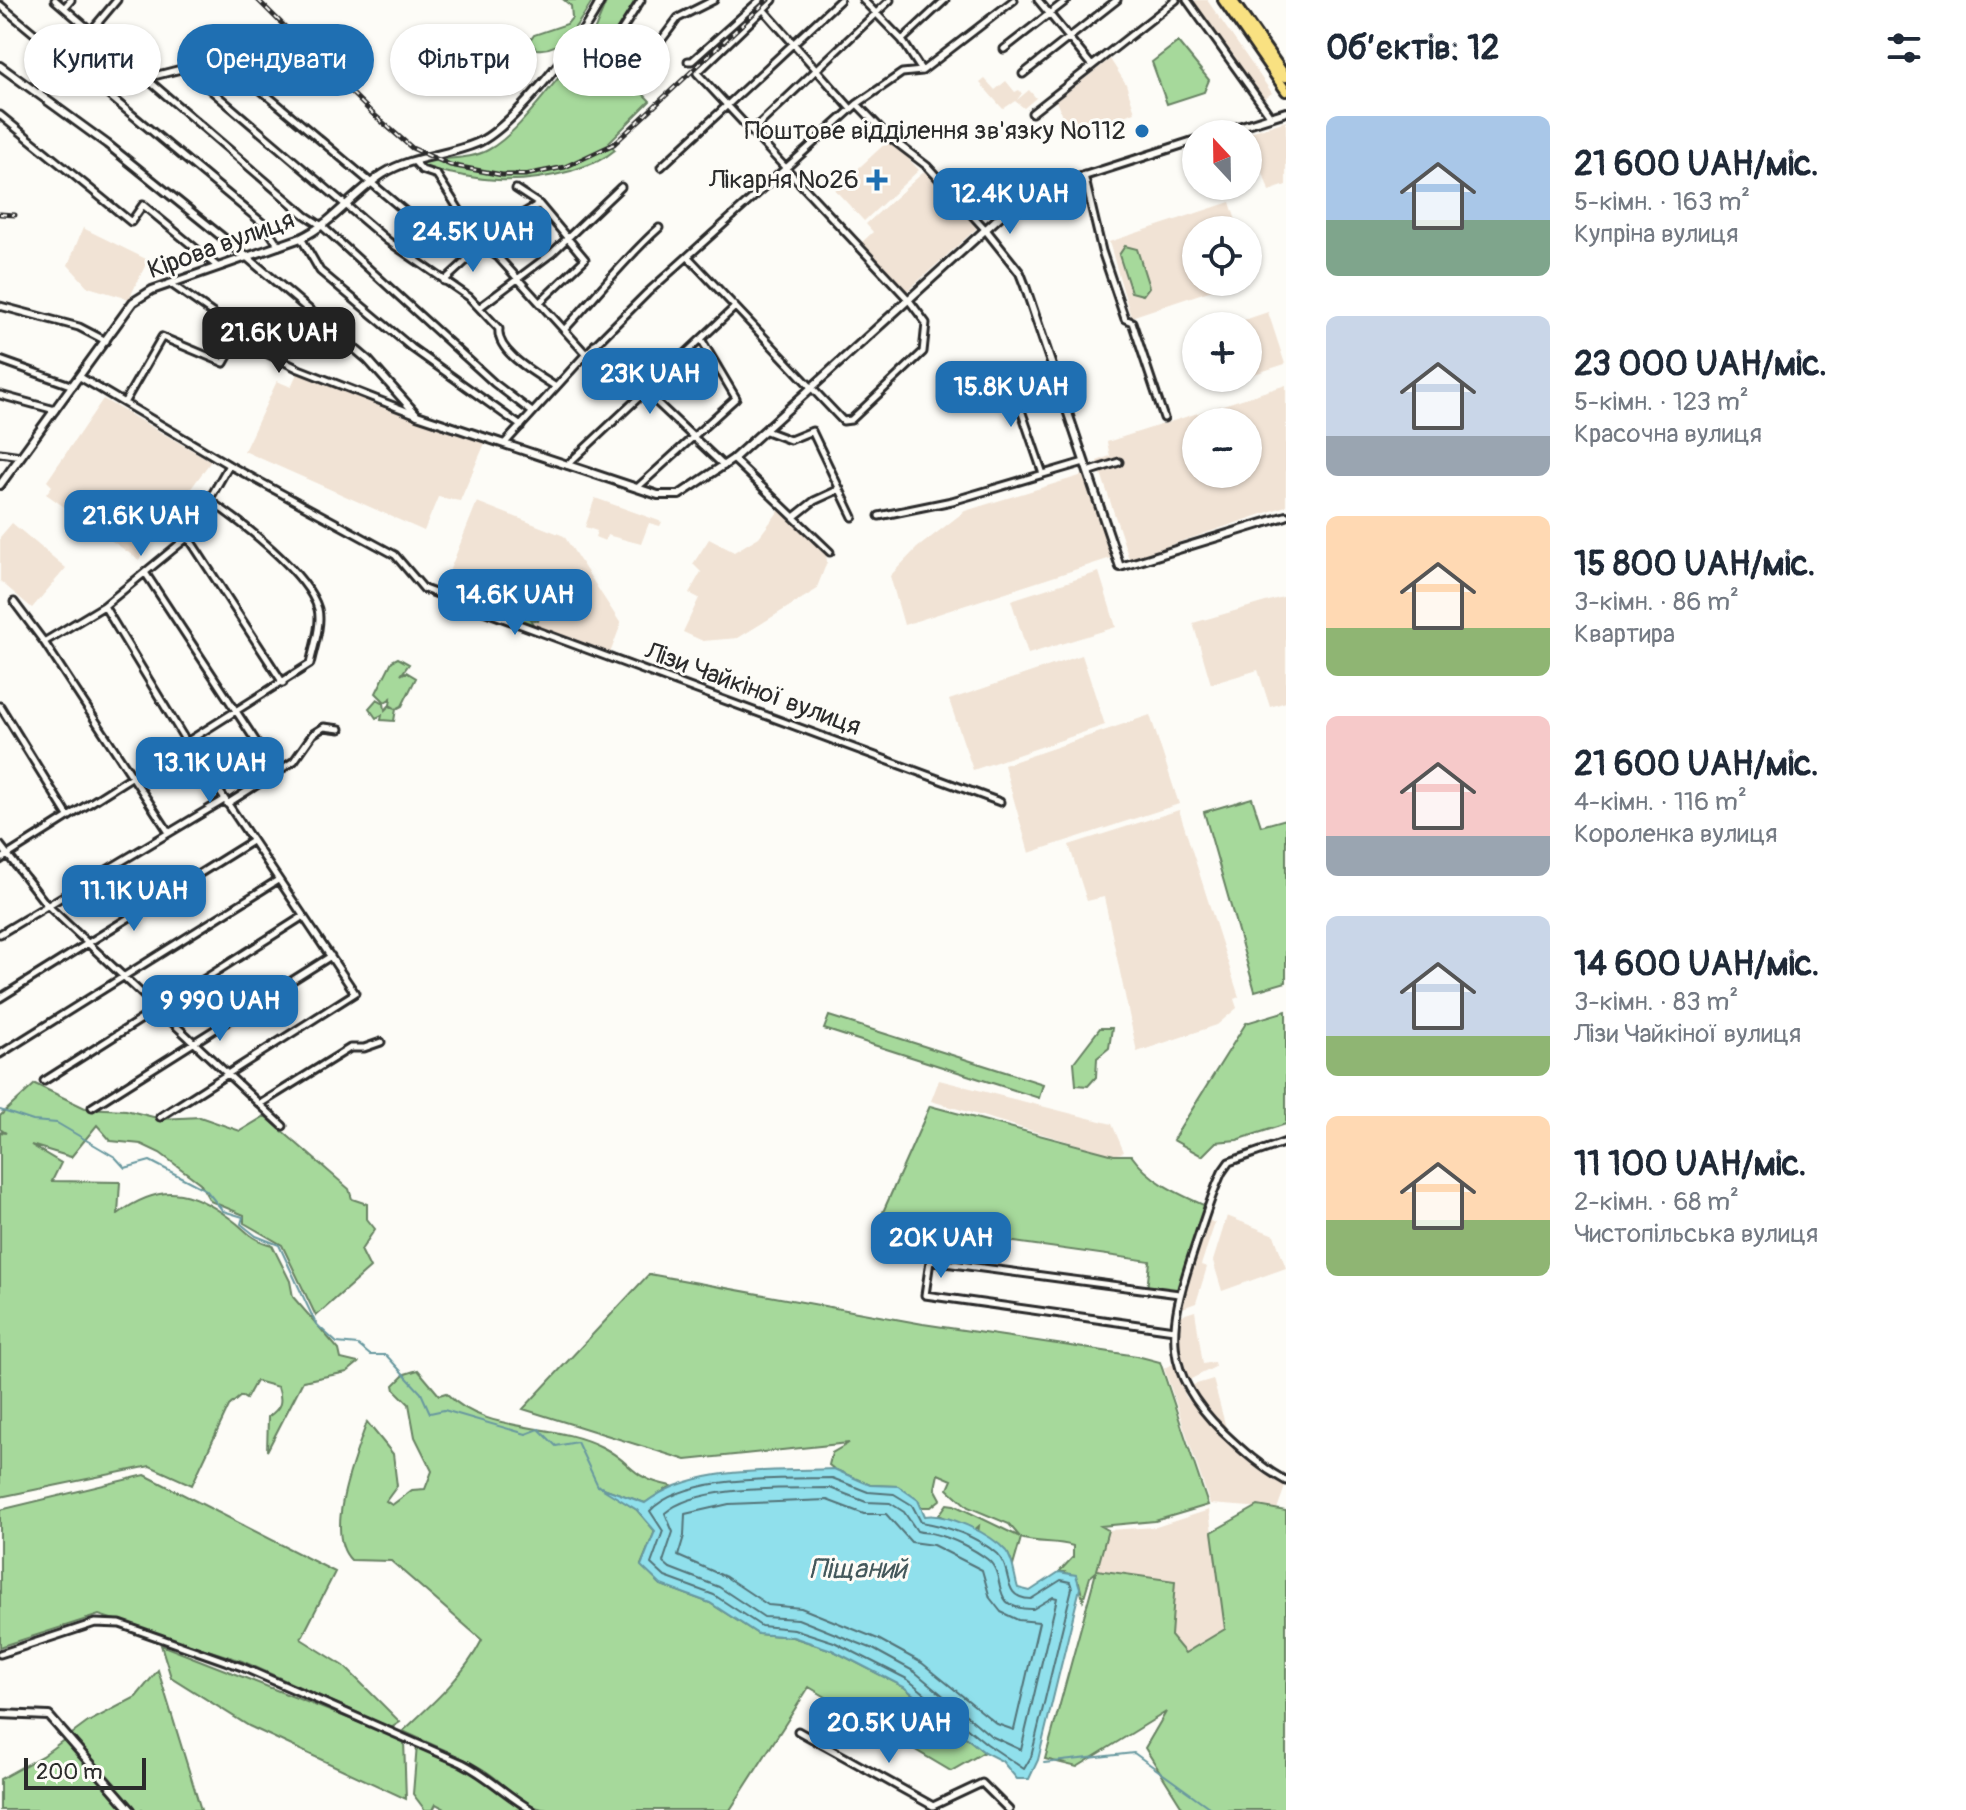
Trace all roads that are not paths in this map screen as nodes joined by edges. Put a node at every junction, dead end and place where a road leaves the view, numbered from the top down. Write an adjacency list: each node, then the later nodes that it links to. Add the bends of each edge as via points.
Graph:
1 (55, 0): 22 (street)
2 (71, 0): 22 (street)
3 (117, 0): 28 (street)
4 (601, 0): 59 (main road, Кірова вулиця, via 581,37 496,130 468,147)
5 (641, 0): 29 (street)
6 (714, 0): 30 (street, via 678,18)
7 (773, 0): 23 (street)
8 (840, 0): 33 (street)
9 (863, 0): 25 (street)
10 (890, 0): 25 (street)
11 (945, 0): 32 (street)
12 (1014, 0): 38 (street)
13 (1038, 0): 24 (street)
14 (1067, 0): 24 (street)
15 (1117, 0): 31 (street)
16 (1176, 0): 37 (street)
17 (1187, 0): 55 (street)
18 (1223, 0): 45 (main road)
19 (1232, 0): 42 (main road)
20 (757, 1): 35 (street)
21 (0, 5): 26 (street)
22 (65, 7): 27 (street)
23 (763, 9): 33 (street); 50 (street, via 697,73)
24 (1049, 14): 31 (street); 34 (street)
25 (875, 15): 32 (street); 39 (street)
26 (24, 24)
27 (83, 24)
28 (98, 24)
29 (626, 24)
30 (670, 29)
31 (1068, 38): 37 (street); 41 (street)
32 (902, 40): 38 (street)
33 (791, 44): 39 (street); 50 (street)
34 (1004, 49)
35 (688, 61)
36 (0, 66): 43 (main road)
37 (1092, 66): 53 (street)
38 (922, 71): 49 (street, via 902,73)
39 (815, 72): 51 (street); 57 (street)
40 (161, 74): 66 (street, via 185,68)
41 (1023, 74)
42 (1286, 77)
43 (24, 84)
44 (161, 91): 68 (street)
45 (1286, 91)
46 (41, 96): 76 (main road)
47 (111, 96): 74 (street, via 265,225)
48 (268, 96): 63 (street)
49 (857, 104): 51 (street); 70 (street, via 927,166)
50 (727, 105): 57 (street); 60 (street)
51 (851, 109): 61 (street)
52 (1286, 112): 55 (main road)
53 (1032, 113)
54 (0, 115): 79 (street, via 131,222 143,205)
55 (1271, 117): 56 (main road)
56 (1261, 120)
57 (752, 131): 61 (street)
58 (1182, 144): 62 (main road)
59 (414, 161): 63 (main road, Кірова вулиця); 73 (street, via 437,175)
60 (661, 167)
61 (787, 169): 77 (street); 83 (street)
62 (1084, 175): 70 (main road, via 1027,198); 106 (street, via 1106,262)
63 (372, 183): 66 (main road, Кірова вулиця); 78 (street)
64 (621, 187): 72 (street)
65 (516, 189): 67 (street)
66 (348, 204): 68 (main road, Кірова вулиця); 81 (street)
67 (539, 204): 72 (street); 73 (street)
68 (322, 226): 71 (main road, Кірова вулиця); 104 (street)
69 (659, 228): 88 (street)
70 (985, 229): 83 (main road); 114 (main road, via 1020,273)
71 (301, 238): 74 (main road, Кірова вулиця); 107 (street, via 320,271 412,348)
72 (564, 239): 80 (street); 84 (street, via 585,259)
73 (478, 240): 75 (street)
74 (279, 246): 76 (main road, Кірова вулиця)
75 (482, 246): 78 (street); 80 (street)
76 (247, 257): 79 (main road, Кірова вулиця); 105 (main road, via 368,360)
77 (689, 258): 87 (street); 92 (street)
78 (468, 259): 81 (street)
79 (218, 267): 82 (main road, Кірова вулиця)
80 (516, 278): 84 (street); 86 (street)
81 (444, 281): 86 (street)
82 (170, 283): 89 (street); 91 (main road, Кірова вулиця, via 133,302)
83 (908, 299): 99 (main road); 99 (street, via 926,323 923,352 851,420 843,421)
84 (540, 302): 88 (street)
85 (0, 306): 91 (street, via 79,327)
86 (480, 307): 98 (street, via 499,329 502,347)
87 (735, 307): 90 (street); 99 (street)
88 (564, 330): 93 (street)
89 (241, 333): 102 (street, via 224,363 162,337); 105 (street, via 254,347 299,369)
90 (701, 338): 100 (street); 109 (street, via 736,398)
91 (106, 341): 96 (main road, Кірова вулиця)
92 (595, 344): 93 (street); 100 (street)
93 (586, 354): 98 (street)
94 (0, 360): 97 (street)
95 (1009, 375): 120 (street)
96 (80, 377): 97 (main road, Кірова вулиця); 102 (street, Лізи Чайкіної вулиця)
97 (73, 386): 103 (main road, Кірова вулиця)
98 (556, 387): 104 (street)
99 (812, 389): 108 (main road)
100 (643, 390): 109 (street); 117 (street)
101 (0, 395): 103 (street)
102 (124, 403): 116 (street, Лізи Чайкіної вулиця)
103 (55, 410): 112 (main road, Кірова вулиця)
104 (532, 412): 107 (street)
105 (417, 415): 110 (main road)
106 (1164, 418)
107 (521, 426): 110 (street)
108 (766, 431): 113 (main road); 123 (street, via 790,440 812,431)
109 (694, 436): 118 (street); 122 (street)
110 (503, 445): 117 (main road)
111 (0, 453): 112 (street)
112 (21, 456): 121 (main road, Кірова вулиця)
113 (733, 459): 118 (main road); 127 (street)
114 (1084, 462): 119 (main road); 120 (street)
115 (1119, 462): 119 (street)
116 (229, 465): 124 (street); 143 (street, Лізи Чайкіної вулиця, via 395,555 424,589)
117 (567, 465): 122 (main road)
118 (724, 466): 122 (main road, via 679,495)
119 (1088, 472): 126 (main road, via 1120,567)
120 (1043, 474): 125 (street)
121 (0, 485)
122 (637, 488)
123 (840, 489): 127 (street); 128 (street)
124 (210, 501): 129 (street); 135 (street, via 246,525 310,593 319,613 310,664)
125 (879, 516)
126 (1286, 516)
127 (794, 517): 130 (street)
128 (853, 517)
129 (188, 537): 131 (street); 135 (street)
130 (830, 552)
131 (146, 574): 133 (street); 137 (street)
132 (14, 602): 134 (street)
133 (104, 606): 134 (street); 139 (street)
134 (44, 642): 141 (street)
135 (283, 683): 137 (street)
136 (0, 706): 144 (street)
137 (236, 713): 139 (street); 140 (street)
138 (340, 729): 142 (street, via 324,727 313,734 294,761)
139 (187, 743): 141 (street); 142 (street)
140 (257, 743)
141 (131, 778): 144 (street); 145 (street)
142 (226, 802): 145 (street); 146 (street)
143 (1000, 802)
144 (68, 816): 148 (street)
145 (168, 831): 151 (street)
146 (252, 841): 150 (street); 154 (street)
147 (0, 845): 148 (street)
148 (7, 855): 149 (street); 151 (street)
149 (0, 860)
150 (278, 880): 152 (street); 156 (street)
151 (46, 904): 153 (street); 154 (street)
152 (302, 917): 155 (street); 158 (street)
153 (0, 934)
154 (88, 944): 156 (street); 157 (street)
155 (331, 956): 159 (street); 162 (street, via 355,989 351,998)
156 (124, 978): 158 (street); 161 (street)
157 (0, 998)
158 (158, 1010): 159 (street); 163 (street)
159 (194, 1042): 162 (street); 165 (street)
160 (381, 1042): 164 (street, via 350,1048)
161 (0, 1054)
162 (229, 1074): 164 (street); 166 (street)
163 (44, 1081)
164 (260, 1104): 167 (street)
165 (92, 1107)
166 (160, 1117)
167 (283, 1126)
168 (1286, 1142): 169 (street, via 1229,1162)
169 (1179, 1294): 170 (street); 170 (street, via 930,1261 928,1273 925,1295)
170 (1174, 1330): 171 (street, via 1176,1357 1193,1400 1242,1451)
171 (1286, 1481)
172 (0, 1654): 176 (street, via 95,1623 120,1624 242,1667 462,1763)
173 (0, 1714): 175 (main road, via 49,1716)
174 (798, 1731): 177 (street, via 933,1806 982,1783)
175 (131, 1810)
176 (532, 1810)
177 (1009, 1810)

